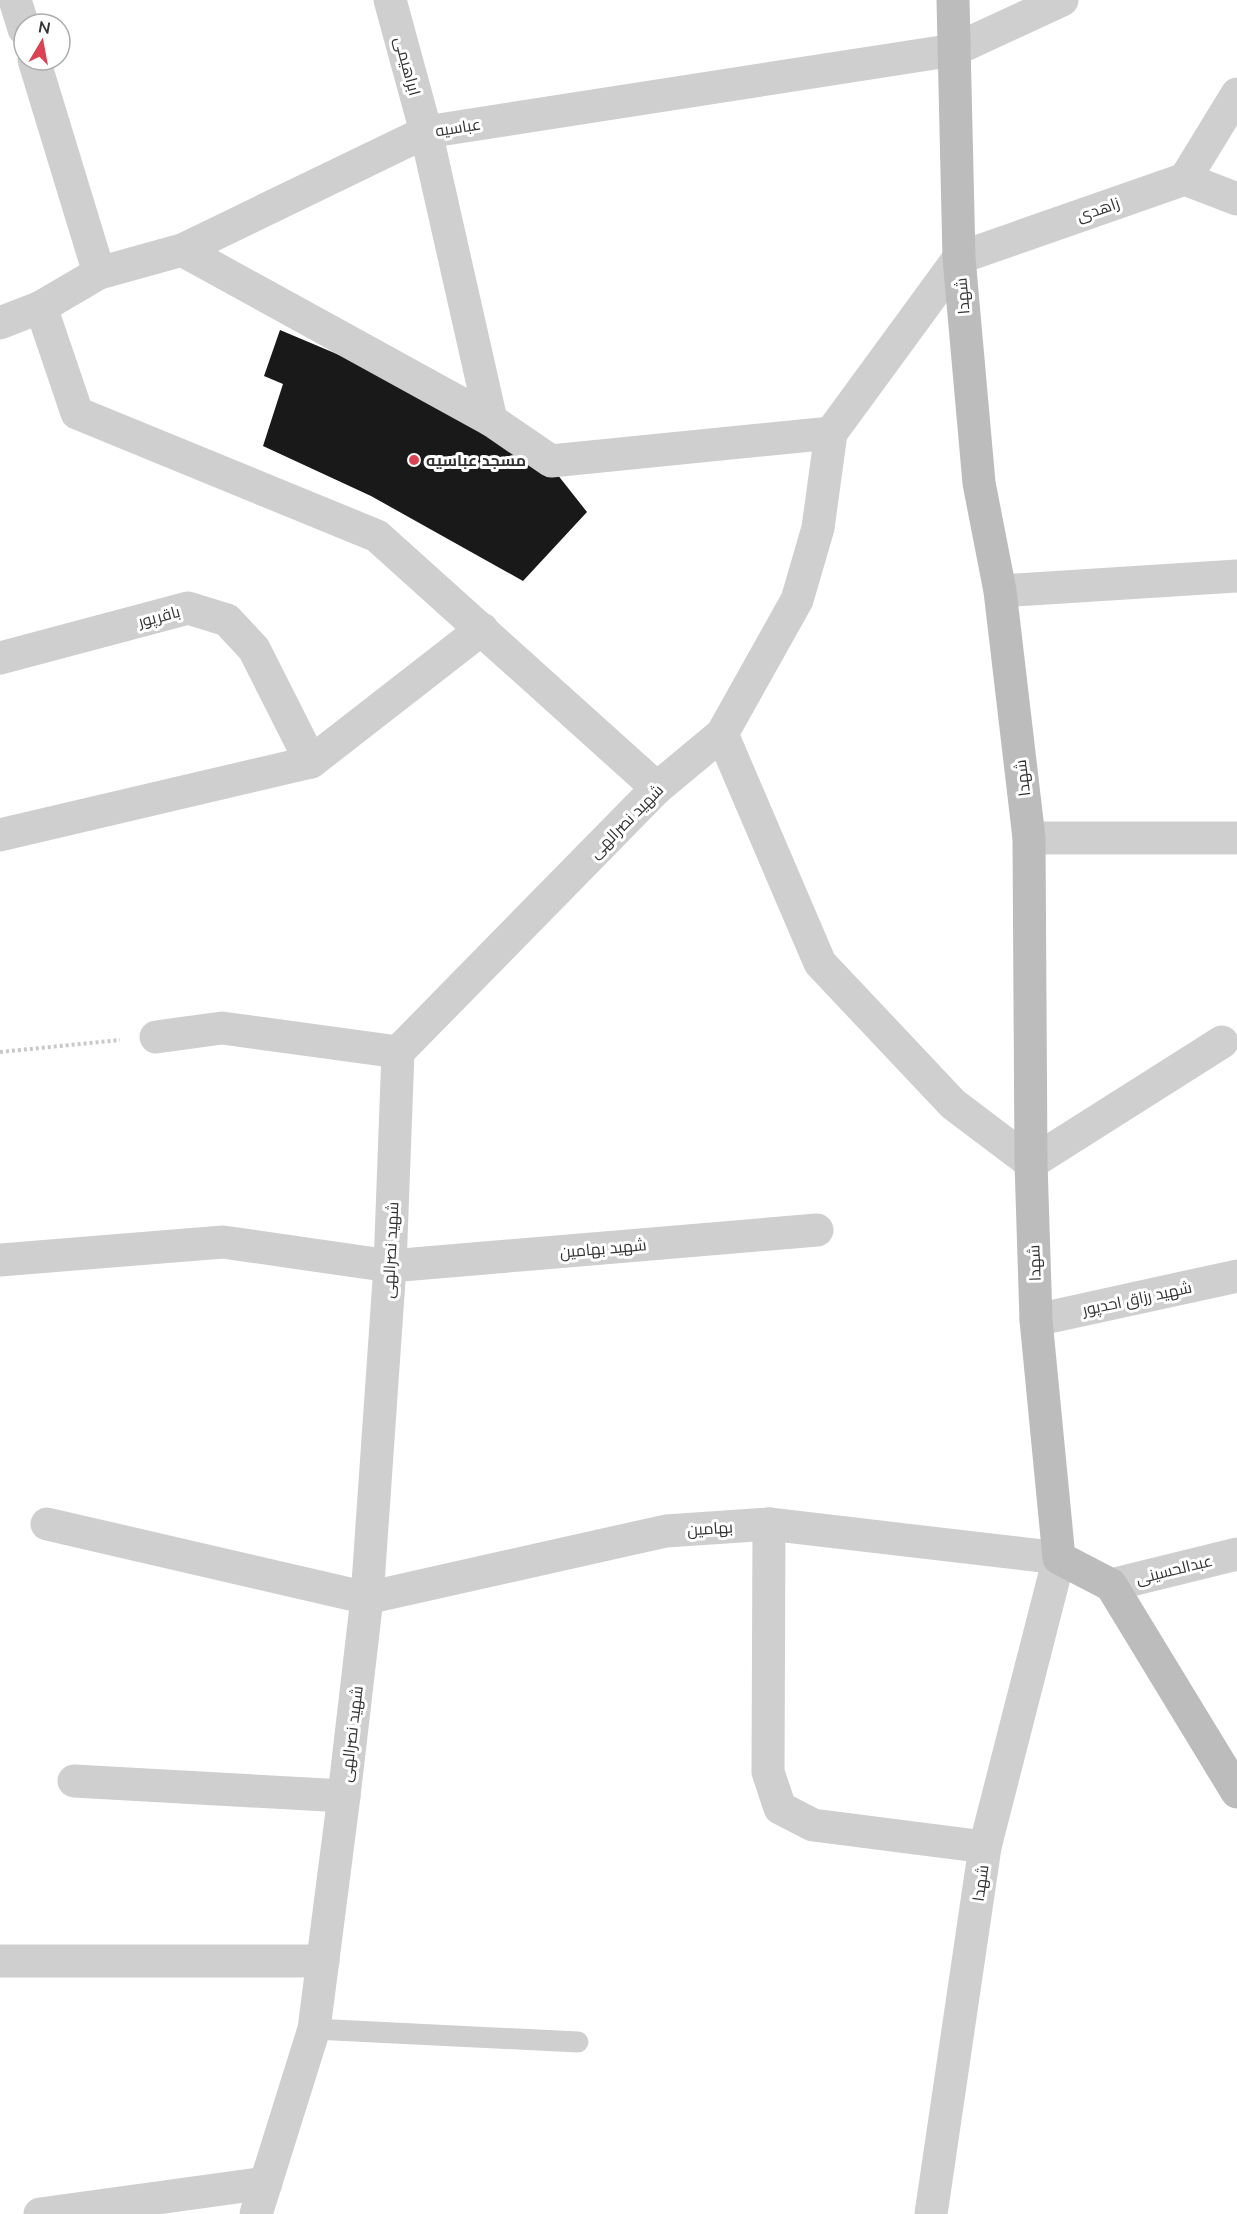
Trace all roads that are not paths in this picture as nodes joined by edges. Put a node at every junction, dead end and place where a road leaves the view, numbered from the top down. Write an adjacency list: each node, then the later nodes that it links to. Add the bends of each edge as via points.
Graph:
1 (390, 0): 7 (street, ابراهیمی)
2 (953, 0): 4 (street, شهدا)
3 (1062, 0): 4 (street, عباسیه)
4 (954, 50): 7 (street, عباسیه); 11 (street, شهدا)
5 (38, 72): 12 (street)
6 (1237, 94): 8 (street)
7 (426, 132): 10 (street, عباسیه); 15 (street, ابراهیمی)
8 (1185, 179): 9 (street); 11 (street, زاهدی)
9 (1237, 199)
10 (182, 250): 12 (street, عباسیه); 15 (street)
11 (959, 258): 16 (street); 18 (street, شهدا, via 979,483)
12 (99, 273): 13 (street, عباسیه)
13 (41, 307): 14 (street, عباسیه); 19 (street, via 77,413 377,536)
14 (0, 323)
15 (491, 420): 16 (street, via 551,461)
16 (831, 433): 21 (street, شهید نصرالهی, via 818,528 796,600)
17 (1237, 576): 18 (street)
18 (1000, 591): 25 (street, شهدا)
19 (483, 629): 22 (street); 23 (street)
20 (0, 658): 22 (street, باقرپور, via 188,608 227,620 254,649)
21 (722, 734): 23 (street, شهید نصرالهی); 30 (street, via 820,963 953,1104)
22 (311, 762): 24 (street)
23 (657, 788): 29 (street, شهید نصرالهی)
24 (0, 835)
25 (1029, 838): 26 (street); 30 (street, شهدا)
26 (1237, 838)
27 (156, 1037): 29 (street, via 222,1028)
28 (1222, 1042): 30 (street)
29 (399, 1052): 33 (street, شهید نصرالهی)
30 (1031, 1163): 35 (street, شهدا)
31 (817, 1230): 33 (street, شهید بهامین)
32 (0, 1260): 33 (street, شهید بهامین, via 223,1242)
33 (390, 1266): 41 (street, شهید نصرالهی)
34 (1237, 1276): 35 (street, شهید رزاق احدپور)
35 (1036, 1320): 39 (street, شهدا)
36 (46, 1524): 41 (street)
37 (769, 1524): 39 (street, بهامین); 41 (street, بهامین, via 666,1531); 45 (street, via 768,1773 780,1808 813,1826)
38 (1237, 1554): 40 (street, عبدالحسینی)
39 (1059, 1558): 40 (street); 45 (street, شهدا)
40 (1111, 1585): 43 (street)
41 (367, 1598): 44 (street, شهید نصرالهی)
42 (74, 1781): 44 (street)
43 (1237, 1792)
44 (344, 1796): 47 (street, شهید نصرالهی)
45 (985, 1846): 53 (street, شهدا)
46 (0, 1961): 47 (street)
47 (323, 1961): 48 (street, شهید نصرالهی)
48 (314, 2029): 49 (lane); 50 (street, شهید نصرالهی)
49 (578, 2042)
50 (266, 2183): 51 (street); 52 (street, شهید نصرالهی)
51 (40, 2214)
52 (256, 2214)
53 (931, 2214)

